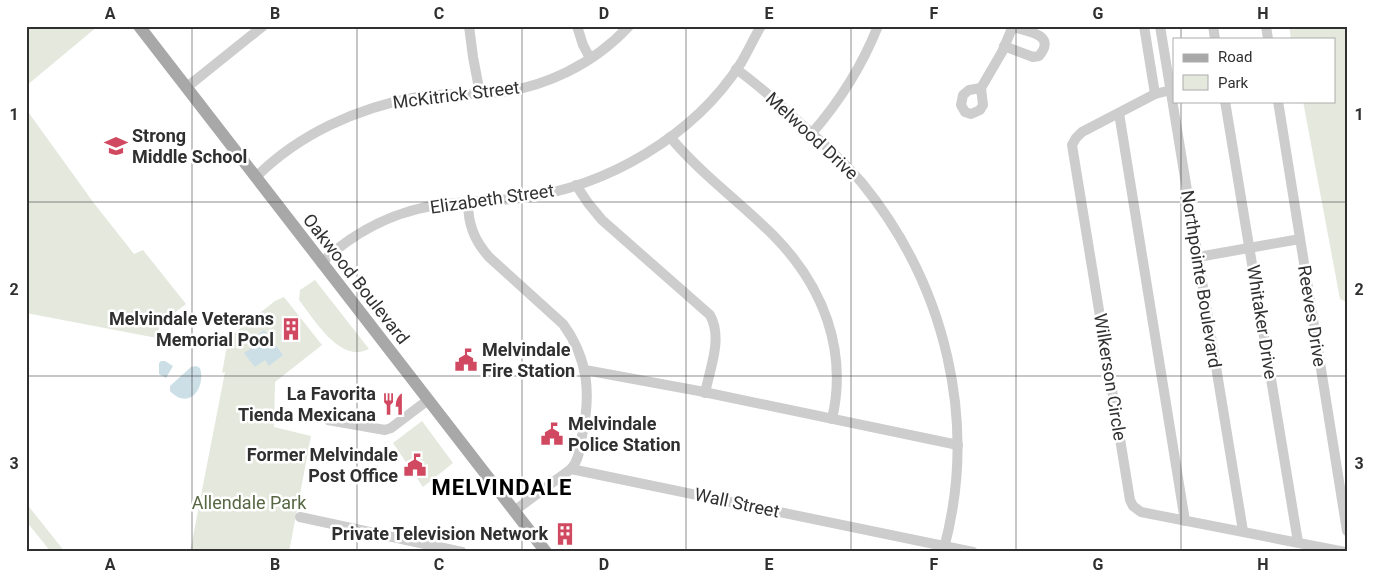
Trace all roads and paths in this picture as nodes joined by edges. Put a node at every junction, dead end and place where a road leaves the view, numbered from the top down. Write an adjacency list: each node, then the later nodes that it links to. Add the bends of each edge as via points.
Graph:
1 (139, 26): 14 (main road, Oakwood Boulevard)
2 (263, 26): 14 (street)
3 (469, 26): 17 (street)
4 (577, 26): 12 (street)
5 (629, 26): 12 (street, McKitrick Street)
6 (761, 26): 13 (street, Elizabeth Street)
7 (878, 26): 22 (street, via 854,78)
8 (1144, 26): 18 (street)
9 (1160, 26): 16 (street, Northpointe Boulevard)
10 (1013, 27): 11 (street); 11 (street, via 1042,37 1044,51 1033,57)
11 (1004, 46): 15 (street)
12 (590, 58): 17 (street, McKitrick Street, via 539,83 509,91)
13 (736, 70): 22 (street, Melwood Drive); 23 (street, Elizabeth Street, via 704,107)
14 (187, 87): 24 (main road, Oakwood Boulevard)
15 (982, 88)
16 (1171, 90): 18 (street, Wilkerson Circle); 29 (street, Northpointe Boulevard)
17 (478, 94): 24 (street, McKitrick Street, via 416,98 360,112 302,139)
18 (1155, 94): 21 (street, Wilkerson Circle)
19 (1225, 102): 28 (street, Whitaker Drive)
20 (1278, 102): 27 (street, Reeves Drive)
21 (1118, 113): 40 (street); 40 (street, Wilkerson Circle, via 1082,132 1072,145 1078,185 1130,500 1141,512)
22 (812, 133): 36 (street, Melwood Drive, via 843,162 873,198 922,277 950,361)
23 (670, 137): 25 (street, Elizabeth Street, via 627,165); 34 (street, via 699,169 775,237 810,285 828,321 836,353 837,388)
24 (256, 177): 30 (main road, Oakwood Boulevard)
25 (576, 185): 26 (street, Elizabeth Street, via 524,198); 32 (street, via 602,220 710,315 716,327 716,338)
26 (468, 202): 30 (street, Elizabeth Street, via 425,207 388,218 352,237); 31 (street, via 470,227 480,248 563,324 577,346)
27 (1300, 239): 28 (street); 42 (street, Reeves Drive)
28 (1249, 248): 29 (street); 43 (street, Whitaker Drive)
29 (1198, 256): 41 (street, Northpointe Boulevard)
30 (321, 263): 33 (main road, Oakwood Boulevard)
31 (585, 370): 32 (street); 37 (street, via 587,414 577,459)
32 (705, 393): 34 (street)
33 (428, 400): 35 (street, via 385,430); 38 (main road, Oakwood Boulevard)
34 (832, 419): 36 (street)
35 (328, 420)
36 (958, 445): 44 (street, Melwood Drive, via 956,486)
37 (571, 469): 38 (street); 44 (street, Wall Street)
38 (514, 511): 46 (main road, Oakwood Boulevard)
39 (300, 517): 45 (street)
40 (1185, 520): 41 (street, Wilkerson Circle)
41 (1243, 531): 43 (street, Wilkerson Circle)
42 (1347, 531)
43 (1298, 542): 48 (street, Wilkerson Circle)
44 (944, 549): 47 (street, Wall Street)
45 (462, 552)
46 (546, 552)
47 (973, 552)
48 (1345, 552)

